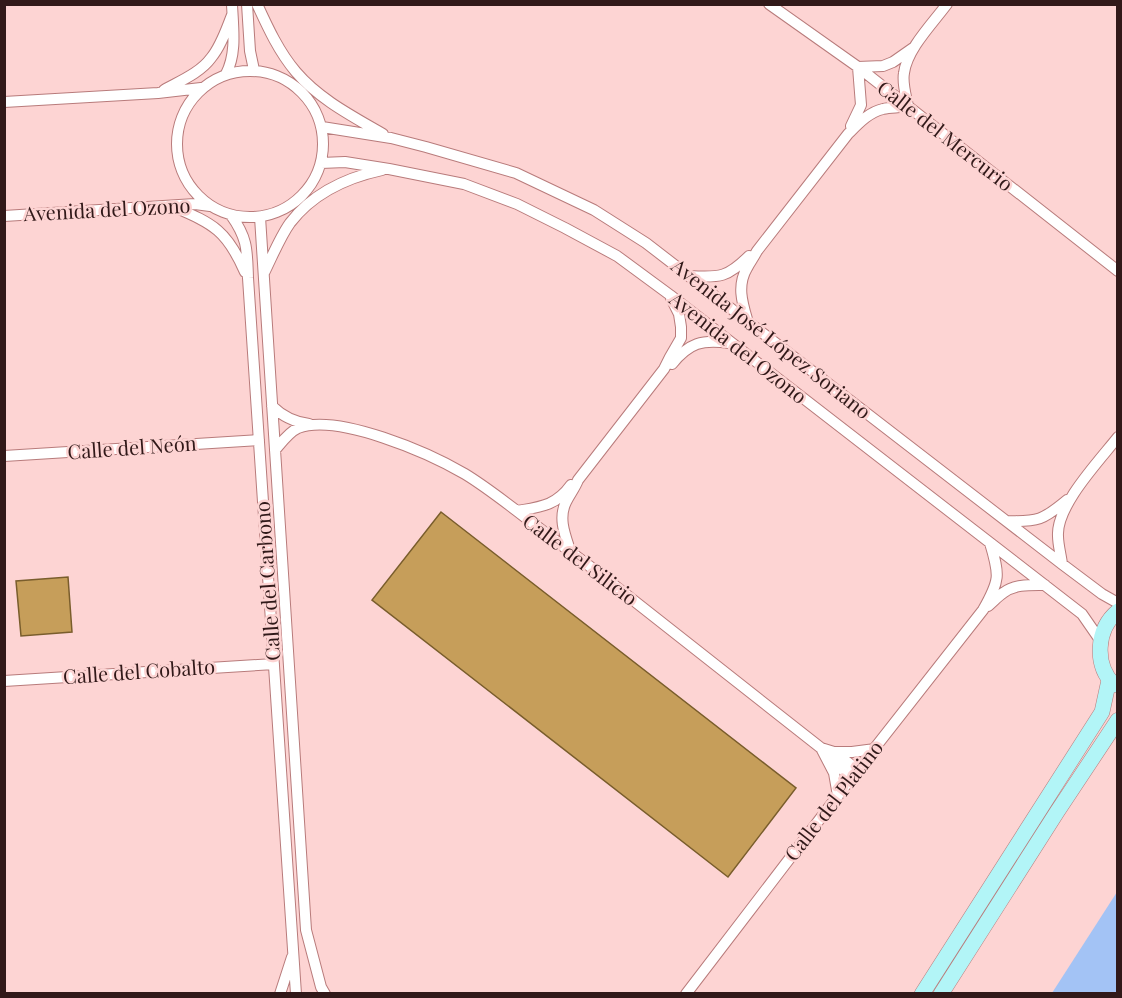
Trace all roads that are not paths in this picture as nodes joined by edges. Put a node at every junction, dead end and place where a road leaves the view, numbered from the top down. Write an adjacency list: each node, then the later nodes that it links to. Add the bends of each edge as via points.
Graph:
1 (247, 4): 8 (street)
2 (257, 4): 16 (street, Avenida José López Soriano, via 270,33 297,72 328,101)
3 (769, 4): 7 (street, Calle del Mercurio)
4 (947, 4): 6 (street)
5 (232, 10): 9 (street, via 234,35); 11 (street, via 211,58 185,79)
6 (914, 48): 7 (street, via 883,66); 13 (street, via 904,73)
7 (858, 67): 13 (street, Calle del Mercurio); 15 (street, via 861,105)
8 (254, 70): 9 (street); 14 (street, via 284,78 308,99)
9 (226, 74): 10 (street)
10 (201, 88): 11 (street); 20 (street, via 185,110 177,135 178,153 191,187)
11 (158, 93): 12 (street)
12 (4, 102)
13 (908, 106): 15 (street, via 871,114); 25 (street, Calle del Mercurio)
14 (322, 127): 16 (street, Avenida José López Soriano); 17 (street)
15 (848, 134): 24 (street)
16 (391, 138): 27 (street, Avenida José López Soriano, via 516,173 594,210)
17 (321, 163): 18 (street, Avenida del Ozono, via 345,162); 23 (street, via 309,189 287,208)
18 (389, 169): 26 (street, via 343,182 306,205 289,224); 29 (street, Avenida del Ozono, via 464,184 517,204 617,256)
19 (171, 205): 20 (street, Avenida del Ozono); 22 (street, Avenida del Ozono); 28 (street, via 221,232 234,248)
20 (210, 206): 21 (street)
21 (231, 215): 23 (street); 28 (street, Calle del Carbono, via 247,245)
22 (4, 216)
23 (260, 217): 26 (street, Calle del Carbono)
24 (757, 251): 27 (street, via 727,274); 30 (street, via 740,286)
25 (1118, 271)
26 (264, 273): 33 (street, Calle del Carbono)
27 (689, 276): 30 (street, Avenida José López Soriano)
28 (248, 278): 36 (street, Calle del Carbono)
29 (670, 295): 31 (street, Avenida del Ozono); 32 (street, via 679,314 681,338)
30 (747, 320): 42 (street, Avenida José López Soriano)
31 (732, 343): 32 (street, via 691,345); 43 (street, Avenida del Ozono)
32 (664, 369): 39 (street)
33 (273, 406): 34 (street, Calle del Silicio, via 289,420); 37 (street, Calle del Carbono)
34 (312, 425): 37 (street, via 296,429); 41 (street, Calle del Silicio, via 336,426 404,444 466,475)
35 (1118, 438): 40 (street)
36 (259, 440): 38 (street, Calle del Neón); 51 (street, Calle del Carbono)
37 (275, 450): 62 (street, Calle del Carbono, via 306,930)
38 (4, 456)
39 (578, 480): 41 (street, via 552,503); 44 (street, via 563,510 562,522)
40 (1072, 496): 42 (street, via 1044,517); 45 (street, via 1059,524)
41 (517, 511): 44 (street, Calle del Silicio)
42 (1006, 520): 45 (street, Avenida José López Soriano)
43 (990, 543): 46 (street, Avenida del Ozono); 48 (street, Calle del Platino, via 998,570)
44 (570, 551): 56 (street, Calle del Silicio)
45 (1062, 564): 47 (street, Avenida José López Soriano)
46 (1045, 585): 48 (street, Calle del Platino, via 1013,588); 50 (street, Avenida del Ozono, via 1082,614)
47 (1118, 603)
48 (983, 610): 55 (street, Calle del Platino)
49 (1118, 611): 50 (street, via 1105,626)
50 (1100, 640): 53 (street, via 1100,661)
51 (274, 664): 52 (street, Calle del Cobalto); 59 (street, Calle del Carbono)
52 (4, 681)
53 (1113, 684): 64 (street, via 1102,712)
54 (1118, 720): 65 (street)
55 (874, 749): 56 (street); 57 (street, Calle del Platino)
56 (827, 752): 57 (street, Calle del Silicio); 58 (street)
57 (855, 774): 58 (street, Calle del Platino)
58 (838, 796): 63 (street, Calle del Platino)
59 (294, 951): 60 (street, Calle del Carbono); 61 (street, Calle del Carbono)
60 (280, 993)
61 (296, 993)
62 (325, 993)
63 (686, 993)
64 (922, 993)
65 (941, 993)

